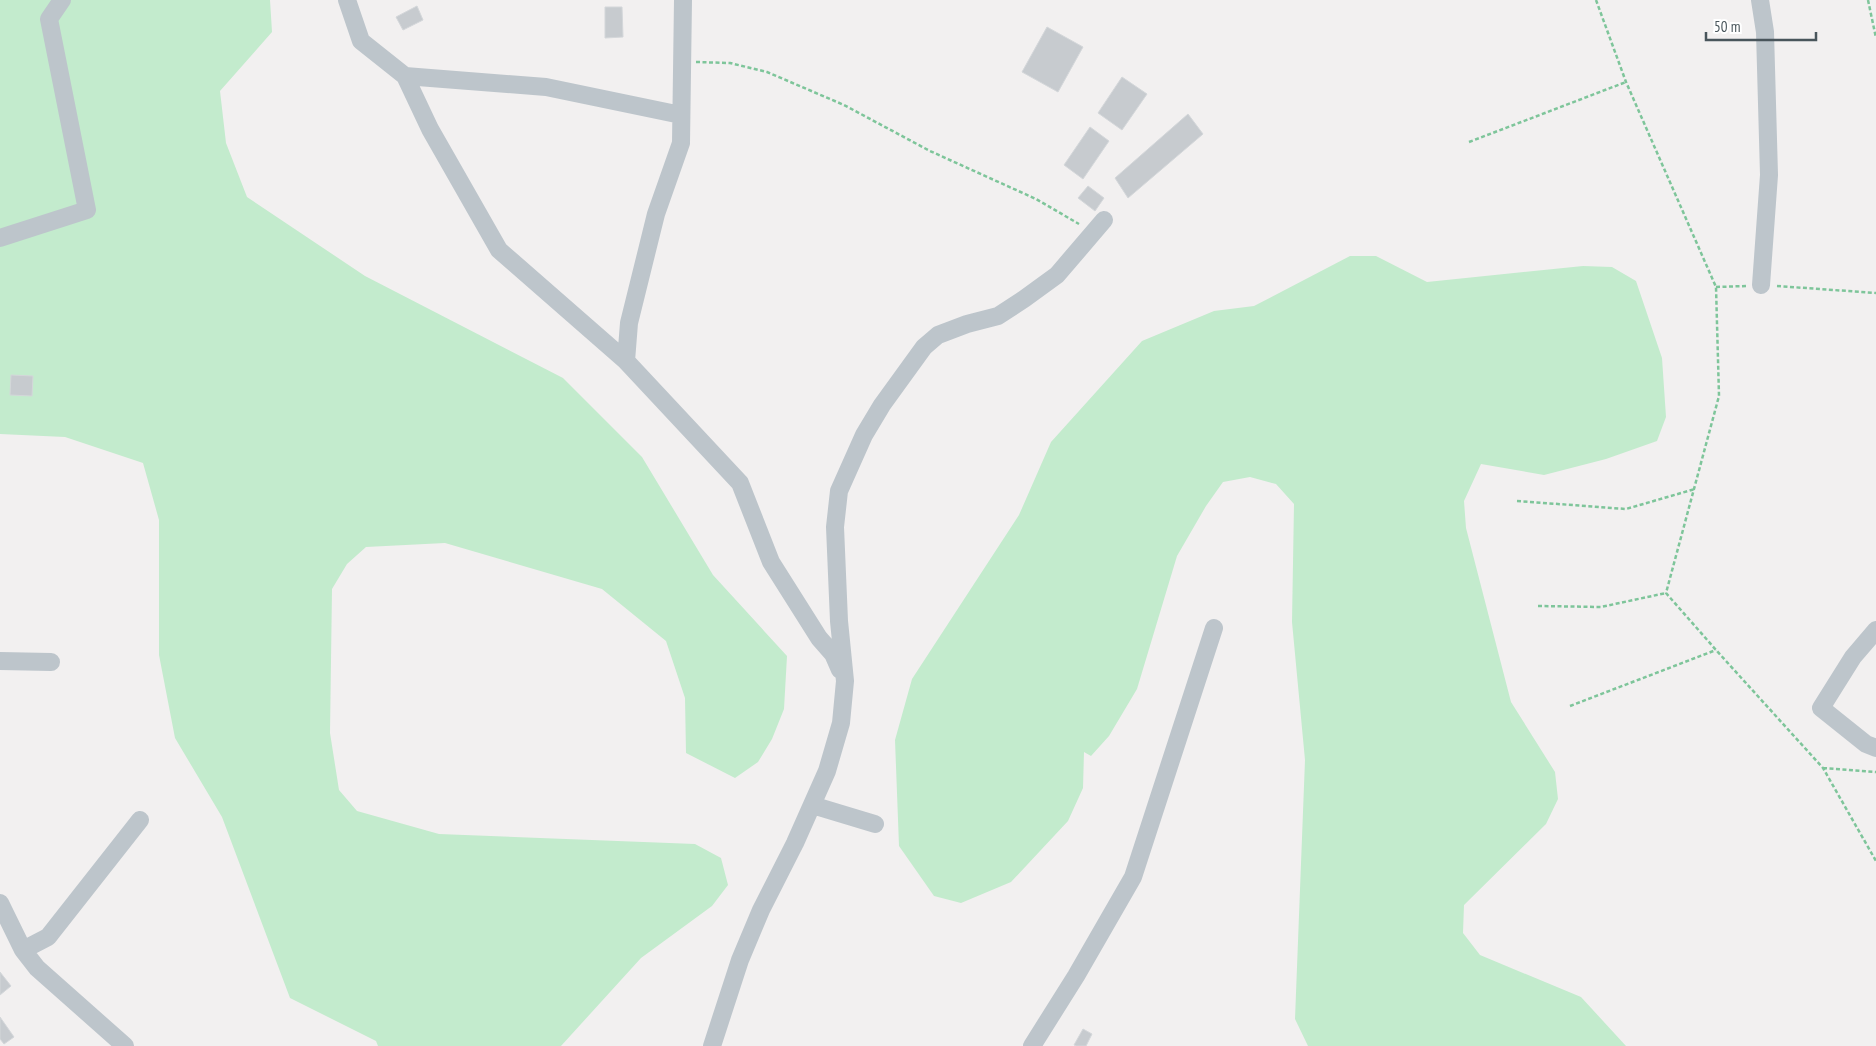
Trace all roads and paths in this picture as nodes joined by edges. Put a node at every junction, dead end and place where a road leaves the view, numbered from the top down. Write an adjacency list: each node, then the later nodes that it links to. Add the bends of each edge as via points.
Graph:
1 (62, 0): 14 (street, via 49,19 88,210)
2 (347, 0): 9 (street, via 361,41)
3 (682, 0): 8 (street)
4 (1596, 0): 10 (path)
5 (1760, 0): 15 (street, via 1765,32 1769,176)
6 (1868, 0): 7 (path)
7 (1876, 38)
8 (682, 62): 11 (street); 13 (path, via 730,63 767,72 844,105 930,151)
9 (405, 76): 11 (street, via 546,88); 18 (street, via 430,128 499,250)
10 (1626, 82): 12 (path); 16 (path)
11 (681, 115): 18 (street, via 681,143 656,214 629,323)
12 (1469, 142)
13 (1099, 226): 28 (street, via 1057,275 998,316 938,334 924,347 864,435 839,491 835,528 838,622)
14 (0, 238)
15 (1761, 285): 16 (path); 17 (path)
16 (1716, 288): 19 (path, via 1718,396)
17 (1876, 293)
18 (626, 361): 28 (street, via 740,483 772,562 819,638 833,654)
19 (1695, 489): 20 (path, via 1626,509); 21 (path)
20 (1517, 501)
21 (1666, 593): 22 (path, via 1601,607); 25 (path)
22 (1538, 606)
23 (1214, 628): 41 (street, via 1133,877)
24 (1876, 630): 30 (street, via 1853,657 1821,708 1866,744)
25 (1716, 650): 29 (path); 31 (path)
26 (0, 661): 27 (street)
27 (50, 662)
28 (845, 681): 33 (street, via 841,723 827,771)
29 (1570, 706)
30 (1876, 748)
31 (1823, 768): 32 (path); 36 (path)
32 (1876, 772)
33 (812, 805): 35 (street); 40 (street, via 740,960)
34 (140, 820): 38 (street, via 48,937)
35 (874, 824)
36 (1876, 861)
37 (0, 903): 38 (street)
38 (23, 950): 39 (street, via 37,968)
39 (125, 1046)
40 (712, 1046)
41 (1032, 1046)

